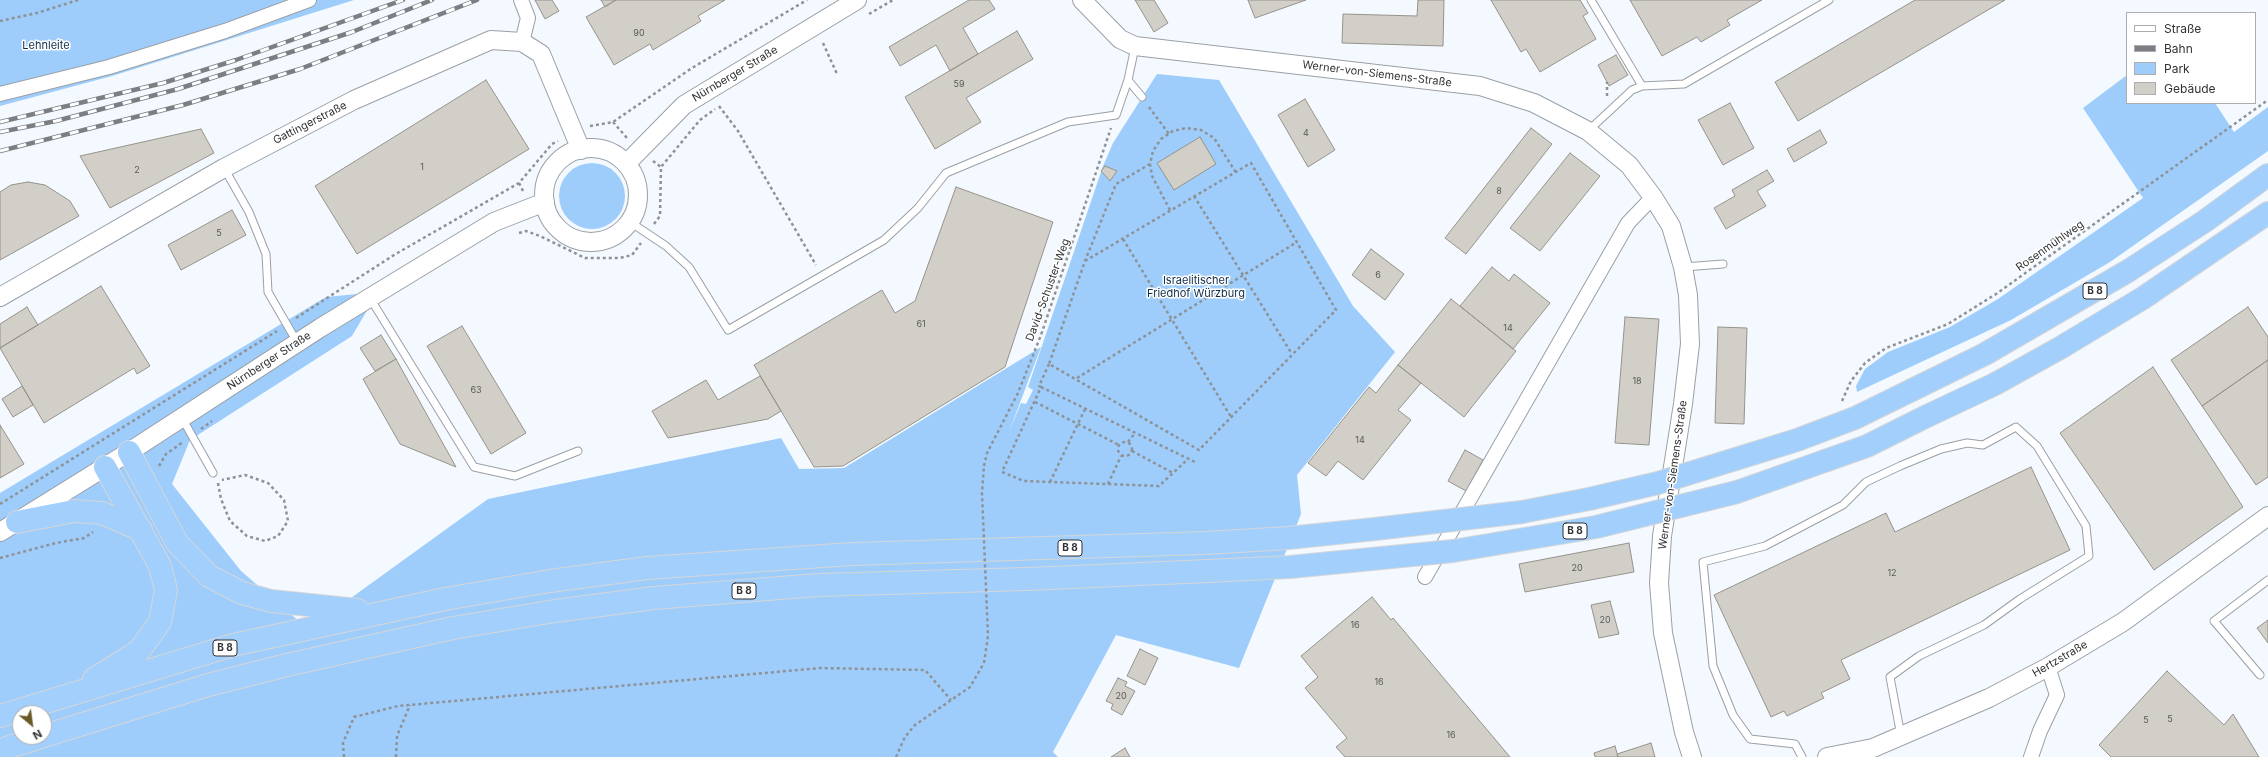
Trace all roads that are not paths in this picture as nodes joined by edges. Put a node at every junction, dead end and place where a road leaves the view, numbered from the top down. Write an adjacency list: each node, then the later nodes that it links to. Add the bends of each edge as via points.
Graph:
1 (309, 0): 11 (street, via 225,31 109,67)
2 (521, 0): 7 (street, via 528,18)
3 (857, 0): 15 (street, Nürnberger Straße, via 684,105)
4 (1082, 0): 8 (street, Werner-von-Siemens-Straße, via 1120,39)
5 (1591, 0): 10 (lane)
6 (1829, 0): 10 (lane, via 1684,84)
7 (522, 42): 14 (street, Gattingerstraße, via 541,54); 16 (street, Gattingerstraße, via 491,40 354,100)
8 (1135, 46): 9 (lane); 13 (street, Werner-von-Siemens-Straße, via 1480,86 1534,103)
9 (1128, 80): 12 (lane); 21 (lane, via 1116,115 1068,122 946,172 918,208 884,240 728,330 689,266 666,246)
10 (1642, 86): 13 (lane, via 1632,90)
11 (0, 94)
12 (1142, 97)
13 (1588, 131): 18 (street, Werner-von-Siemens-Straße, via 1629,165)
14 (581, 150): 15 (street, via 596,149 610,152); 19 (street, via 568,154 553,169 545,188)
15 (626, 164): 21 (street, via 637,183 638,197 636,210)
16 (224, 168): 24 (street, Gattingerstraße); 26 (lane, via 249,212 266,254 268,292)
17 (2268, 175): 37 (highway, B 8, bridge, via 2205,221 2115,279 1985,354 1855,418 1797,440 1658,483 1522,512 1288,538 852,554 647,568 520,586)
18 (1653, 197): 23 (street, Werner-von-Siemens-Straße, via 1672,226); 35 (street, via 1628,223)
19 (545, 202): 21 (street, via 550,217 560,230 573,238 588,242 604,240 618,234); 25 (street, Nürnberger Straße, via 494,222)
20 (2268, 213): 42 (highway, B 8, bridge, via 2143,298 2060,348 1995,384 1867,446 1738,492 1596,527 1438,553 1290,567 818,585 654,598 555,610 454,628 287,665 208,685)
21 (630, 222)
22 (1723, 264): 23 (lane)
23 (1683, 267): 46 (street, Werner-von-Siemens-Straße, via 1688,295 1690,344 1662,536 1659,583 1663,633 1684,732)
24 (0, 297)
25 (370, 298): 26 (street, Nürnberger Straße); 28 (lane, via 474,467 515,476)
26 (297, 342): 27 (street, Nürnberger Straße)
27 (182, 418): 29 (street, Nürnberger Straße); 31 (lane)
28 (578, 451)
29 (129, 452): 30 (street, Nürnberger Straße); 37 (highway, via 177,543 209,576 242,593 271,601)
30 (105, 467): 33 (street, Nürnberger Straße); 34 (highway)
31 (213, 473)
32 (2268, 516): 38 (street, Hertzstraße, via 2123,622)
33 (8, 527): 34 (highway, via 74,511 102,513)
34 (140, 530): 40 (highway, via 160,566 166,590 160,622 139,651)
35 (1426, 577)
36 (2268, 580): 39 (lane, via 2214,621)
37 (383, 612): 40 (highway, B 8, via 233,645)
38 (2048, 667): 43 (street, Hertzstraße, via 1989,698); 49 (street, via 2057,695)
39 (2260, 676)
40 (71, 694): 41 (highway, B 8)
41 (0, 716)
42 (52, 734)
43 (1901, 736): 47 (lane, via 1890,677 1919,656 1984,625 2089,556 2086,526 2037,446 2016,427 1983,445 1967,442 1907,463 1866,482 1843,505 1765,546 1703,562 1713,666 1734,715 1750,739 1795,744); 48 (street, Hertzstraße, via 1873,748)
44 (17, 745): 45 (highway, B 8)
45 (0, 750)
46 (1692, 757)
47 (1802, 757)
48 (1827, 757)
49 (2031, 757)

